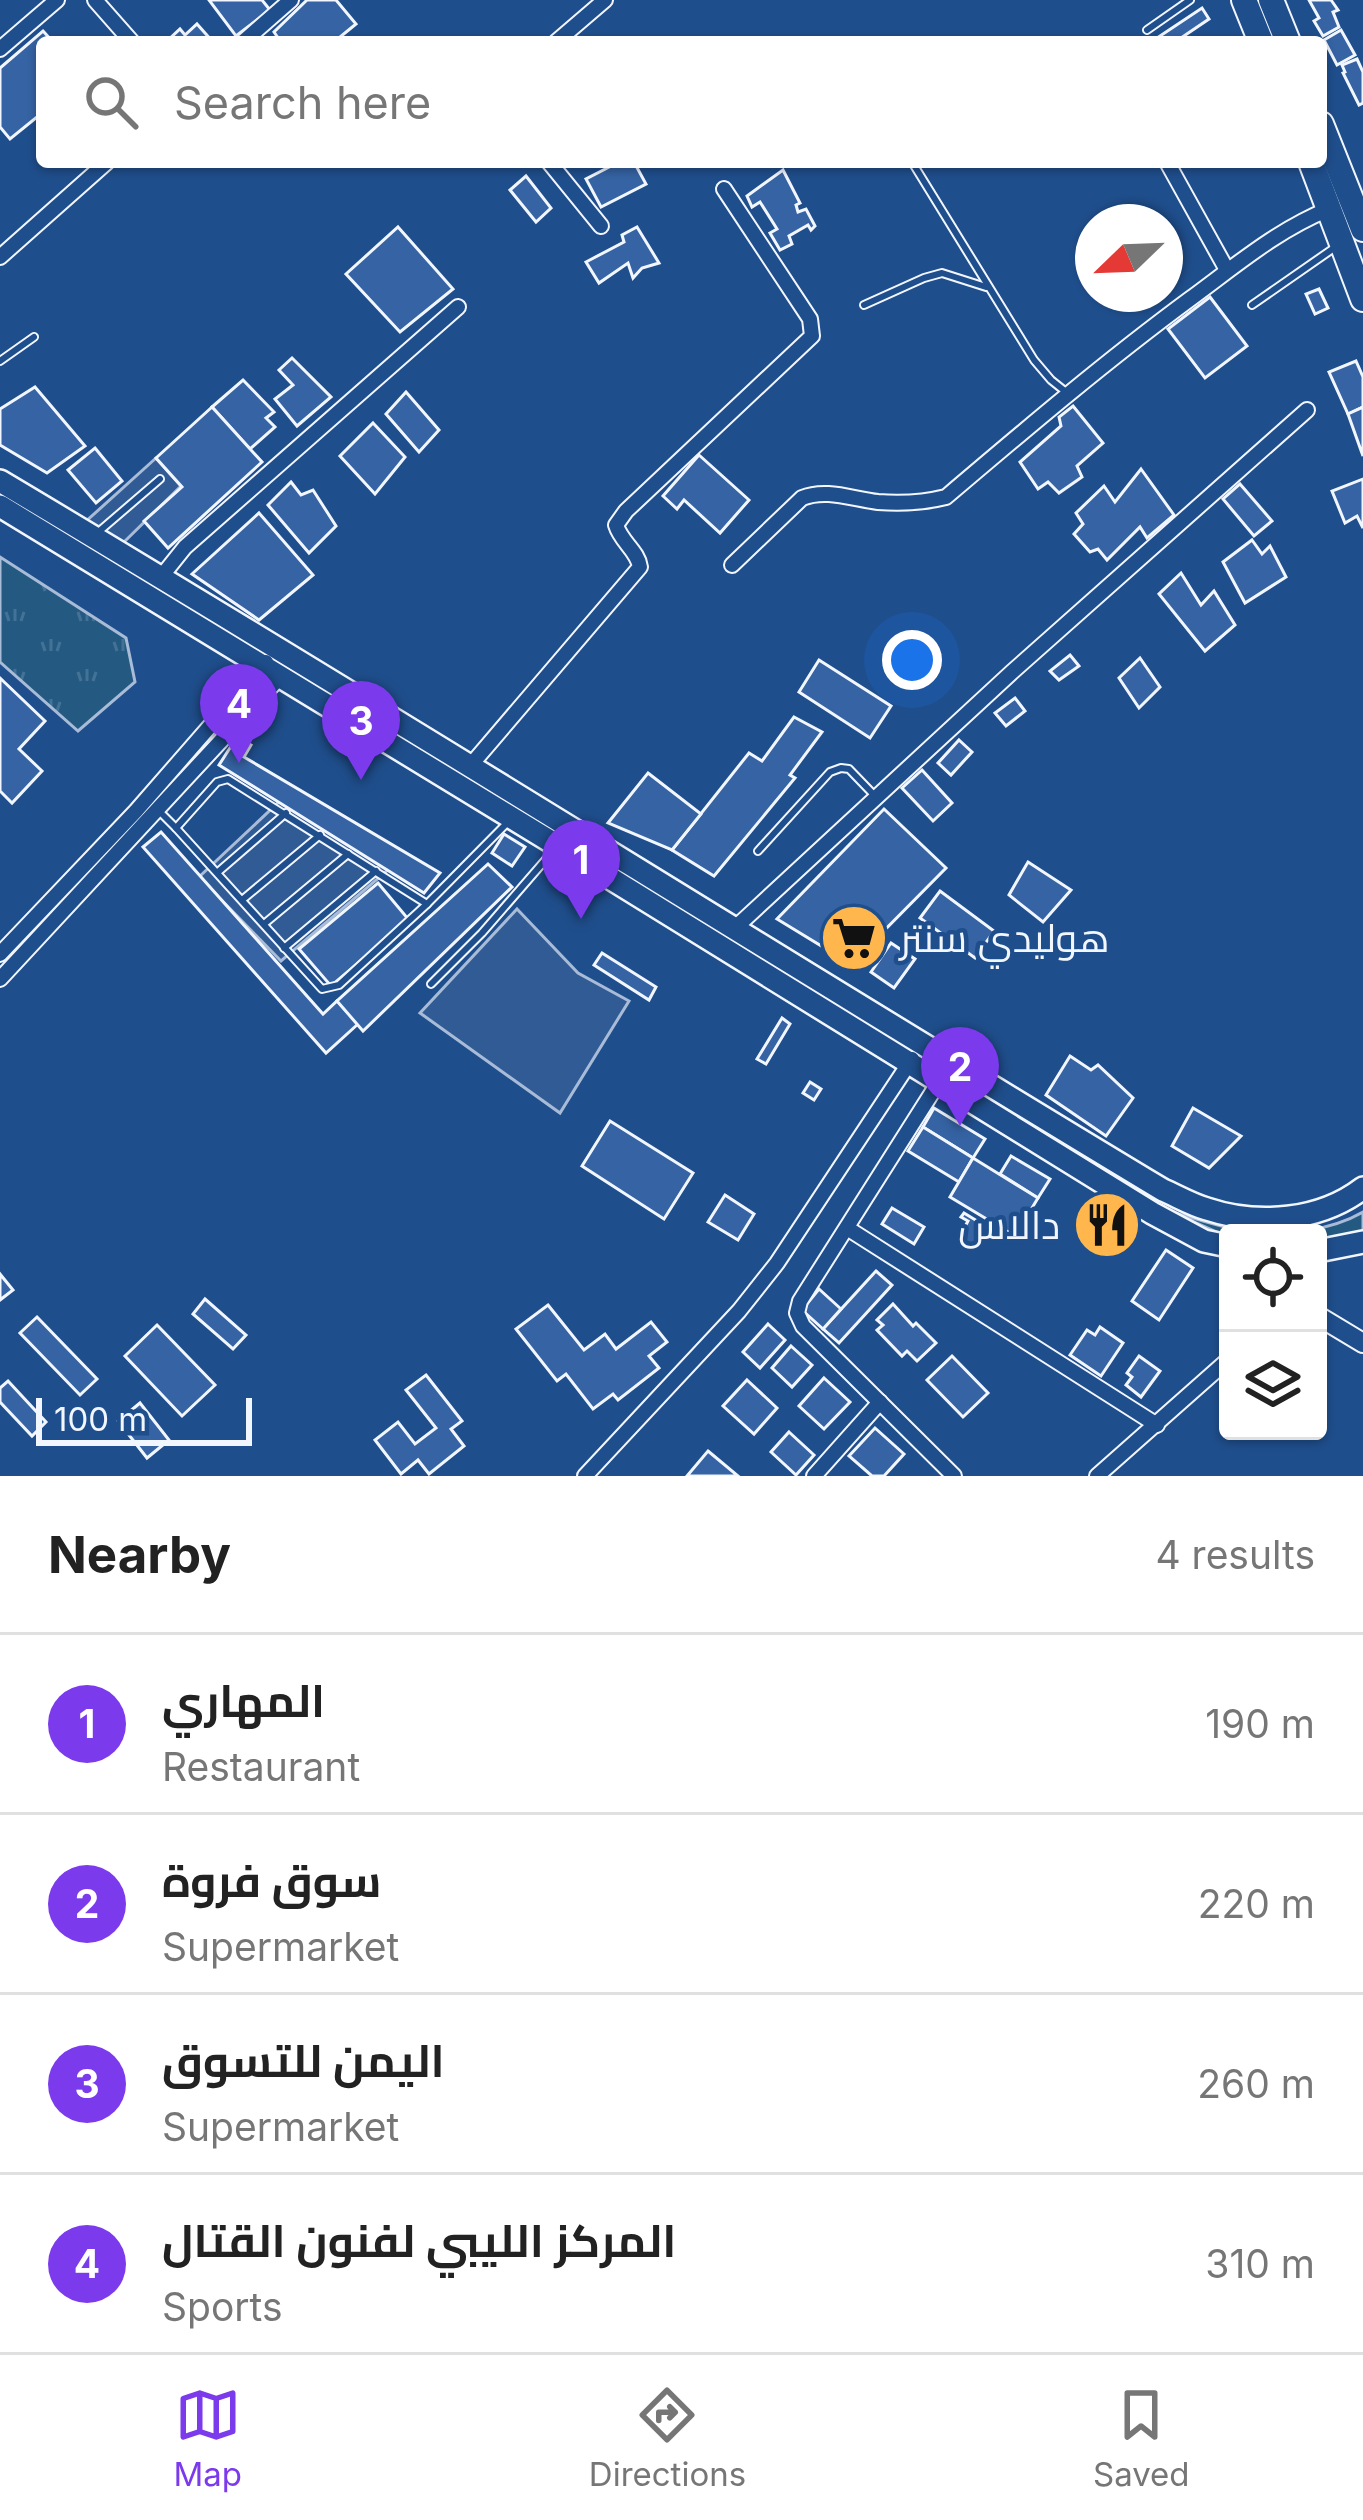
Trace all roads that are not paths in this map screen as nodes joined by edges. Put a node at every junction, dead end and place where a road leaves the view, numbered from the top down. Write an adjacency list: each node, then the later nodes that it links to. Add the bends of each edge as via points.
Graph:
1 (57, 0): 14 (street)
2 (95, 0): 9 (street)
3 (291, 0): 10 (street)
4 (605, 0): 11 (street)
5 (1190, 0): 8 (lane)
6 (1244, 0): 12 (highway)
7 (1271, 0): 13 (highway)
8 (1147, 30)
9 (127, 36)
10 (250, 36)
11 (563, 36)
12 (1259, 36)
13 (1286, 36)
14 (0, 49)
15 (1327, 146): 24 (highway)
16 (100, 168): 25 (street)
17 (555, 168): 23 (street)
18 (916, 168): 27 (lane)
19 (1170, 168): 26 (street)
20 (1313, 168): 22 (highway)
21 (724, 189): 43 (street, via 810,319 812,336 626,512 616,525 640,567)
22 (1329, 208): 24 (highway); 26 (street)
23 (601, 226)
24 (1352, 236): 28 (highway); 30 (lane)
25 (0, 257)
26 (1227, 270): 34 (street)
27 (989, 288): 29 (lane, via 942,273); 34 (lane, via 1034,360)
28 (1363, 298)
29 (864, 305)
30 (1252, 305)
31 (458, 307): 41 (street, via 185,547)
32 (34, 337): 33 (lane)
33 (0, 361)
34 (1069, 394): 40 (street, via 946,496 915,504 816,492)
35 (1307, 410): 44 (street)
36 (160, 479): 39 (lane)
37 (0, 481): 39 (main road)
38 (0, 506): 42 (main road)
39 (93, 536): 41 (main road)
40 (731, 565)
41 (161, 577): 42 (main road)
42 (279, 663): 43 (main road); 45 (street); 47 (main road)
43 (470, 766): 58 (main road)
44 (875, 796): 51 (lane, via 849,769 830,772); 58 (street)
45 (147, 814): 48 (lane); 60 (street); 61 (street)
46 (286, 814): 48 (lane, via 224,778); 49 (lane); 54 (lane)
47 (511, 818): 50 (main road); 56 (lane)
48 (176, 828): 54 (lane)
49 (320, 835): 52 (lane); 55 (lane)
50 (558, 846): 62 (lane); 63 (main road)
51 (758, 850)
52 (348, 854): 53 (lane); 57 (lane)
53 (376, 871): 56 (lane); 59 (lane)
54 (218, 872): 55 (lane)
55 (242, 900): 57 (lane)
56 (427, 904): 59 (lane, via 331,989)
57 (264, 924): 59 (lane)
58 (735, 928): 63 (main road)
59 (284, 948)
60 (0, 954)
61 (0, 979)
62 (431, 984)
63 (915, 1053): 64 (main road); 77 (street, via 777,1263)
64 (946, 1072): 65 (main road, via 1208,1210 1280,1219); 66 (street); 67 (main road)
65 (1360, 1193)
66 (847, 1228): 75 (street, via 797,1313); 76 (street)
67 (1204, 1241): 69 (main road); 71 (street)
68 (1363, 1242): 70 (main road)
69 (1219, 1244)
70 (1327, 1249)
71 (1219, 1252)
72 (1327, 1321): 73 (street)
73 (1363, 1342)
74 (1219, 1368): 76 (street)
75 (880, 1402): 78 (street); 79 (street)
76 (1157, 1425): 80 (street)
77 (585, 1476)
78 (814, 1476)
79 (954, 1476)
80 (1097, 1476)

